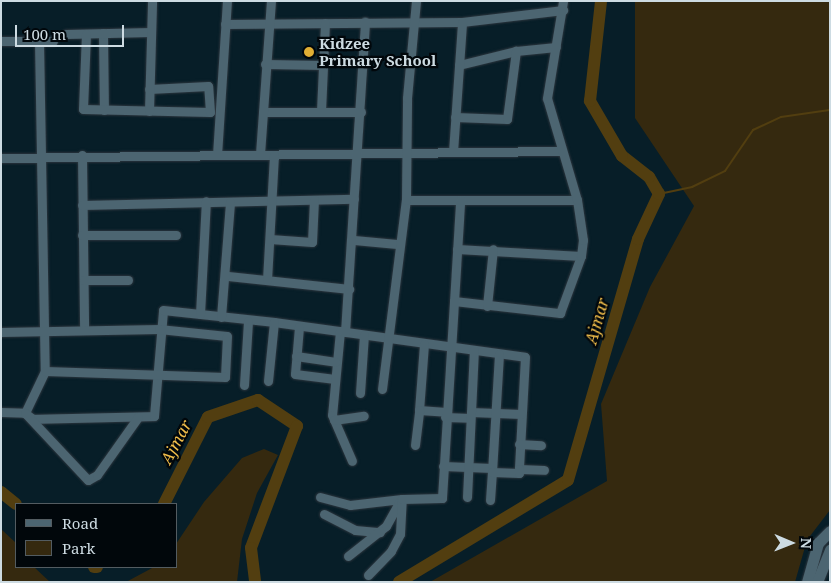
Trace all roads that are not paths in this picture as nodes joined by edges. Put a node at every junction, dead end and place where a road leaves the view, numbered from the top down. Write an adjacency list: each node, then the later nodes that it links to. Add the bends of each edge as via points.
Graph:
1 (152, 1): 12 (street)
2 (227, 1): 10 (street)
3 (271, 1): 11 (street)
4 (416, 1): 6 (street)
5 (563, 6): 8 (street); 19 (street)
6 (415, 20): 7 (street); 8 (street); 32 (street)
7 (365, 22): 9 (street); 29 (street)
8 (462, 22): 23 (street)
9 (325, 23): 11 (street); 22 (street)
10 (225, 24): 11 (street); 35 (street)
11 (268, 24): 21 (street)
12 (151, 32): 13 (street); 24 (street)
13 (103, 33): 15 (street); 25 (street)
14 (66, 34): 15 (street)
15 (86, 34): 25 (street, via 81,107)
16 (1, 41): 17 (street)
17 (38, 41): 18 (street); 39 (street)
18 (54, 41)
19 (556, 47): 20 (street); 33 (street, via 547,98)
20 (516, 51): 23 (street); 30 (street, via 508,119)
21 (265, 64): 22 (street); 28 (street)
22 (324, 65): 27 (street)
23 (459, 65): 30 (street)
24 (149, 89): 26 (street); 26 (street, via 208,86 210,96 209,113)
25 (104, 110): 26 (street)
26 (149, 111)
27 (321, 111): 28 (street); 29 (street)
28 (263, 112): 36 (street)
29 (361, 112): 31 (street)
30 (455, 116): 34 (street)
31 (358, 151): 32 (street); 38 (street); 42 (street)
32 (407, 151): 34 (street); 44 (street)
33 (561, 151): 34 (street); 45 (street)
34 (453, 152)
35 (217, 154): 36 (street); 37 (street)
36 (260, 154): 38 (street)
37 (82, 155): 39 (street); 49 (street)
38 (274, 155): 41 (street)
39 (44, 157): 40 (street); 70 (street)
40 (1, 158)
41 (272, 198): 43 (street); 48 (street); 52 (street)
42 (354, 199): 43 (street); 53 (street)
43 (314, 200): 52 (street, via 312,242)
44 (406, 200): 47 (street); 54 (street)
45 (577, 200): 47 (street); 57 (street, via 583,240)
46 (206, 201): 48 (street); 49 (street); 65 (street)
47 (460, 201): 55 (street)
48 (230, 202): 58 (street)
49 (82, 205): 50 (street)
50 (82, 235): 51 (street); 59 (street)
51 (176, 235)
52 (270, 239): 61 (street)
53 (354, 240): 54 (street); 62 (street)
54 (397, 244): 76 (street)
55 (457, 249): 56 (street); 63 (street)
56 (493, 249): 57 (street); 64 (street)
57 (580, 256): 64 (street, via 560,313)
58 (228, 276): 61 (street); 66 (street)
59 (84, 280): 60 (street); 71 (street)
60 (128, 280)
61 (267, 280): 62 (street)
62 (349, 289): 74 (street)
63 (454, 301): 64 (street); 78 (street)
64 (487, 306)
65 (200, 314): 66 (street); 72 (street, via 163,310)
66 (221, 317): 67 (street)
67 (248, 321): 68 (street); 87 (street)
68 (274, 322): 69 (street); 86 (street)
69 (299, 327): 74 (street); 81 (street)
70 (42, 328): 71 (street); 73 (street); 83 (street)
71 (84, 328): 72 (street)
72 (160, 329): 84 (street); 84 (street, via 227,336 225,377)
73 (1, 332)
74 (342, 332): 75 (street); 82 (street)
75 (364, 335): 76 (street); 89 (street)
76 (391, 340): 77 (street); 88 (street)
77 (424, 344): 78 (street); 90 (street)
78 (450, 347): 79 (street); 94 (street)
79 (474, 350): 80 (street); 96 (street)
80 (499, 354): 93 (street); 95 (street, via 525,356)
81 (296, 356): 82 (street); 85 (street, via 295,374)
82 (336, 362): 85 (street)
83 (45, 371): 84 (street); 92 (street)
84 (157, 372): 98 (street, via 154,416)
85 (336, 379): 99 (street)
86 (268, 381)
87 (244, 385)
88 (382, 390)
89 (360, 393)
90 (419, 410): 94 (street); 101 (street)
91 (1, 412): 92 (street)
92 (25, 413): 98 (street, via 33,419); 98 (street, via 88,480 97,475)
93 (495, 413): 95 (street); 96 (street); 107 (street)
94 (446, 414): 96 (street); 104 (street)
95 (521, 414): 100 (street)
96 (470, 415): 105 (street)
97 (364, 416): 99 (street)
98 (138, 417)
99 (334, 420): 103 (street)
100 (519, 444): 102 (street); 106 (street)
101 (415, 445)
102 (541, 445)
103 (352, 461)
104 (443, 466): 105 (street); 111 (street, via 442,498)
105 (468, 467): 107 (street); 110 (street)
106 (519, 469): 107 (street, via 518,473); 108 (street)
107 (492, 470): 112 (street)
108 (544, 470)
109 (320, 497): 111 (street, via 350,505)
110 (467, 497)
111 (402, 498): 115 (street); 118 (street, via 400,534 391,551)
112 (490, 500)
113 (324, 514): 115 (street, via 355,530)
114 (830, 531): 119 (street, via 818,544)
115 (380, 532): 117 (street)
116 (830, 550): 120 (street)
117 (348, 556)
118 (368, 575)
119 (807, 582)
120 (817, 582)

